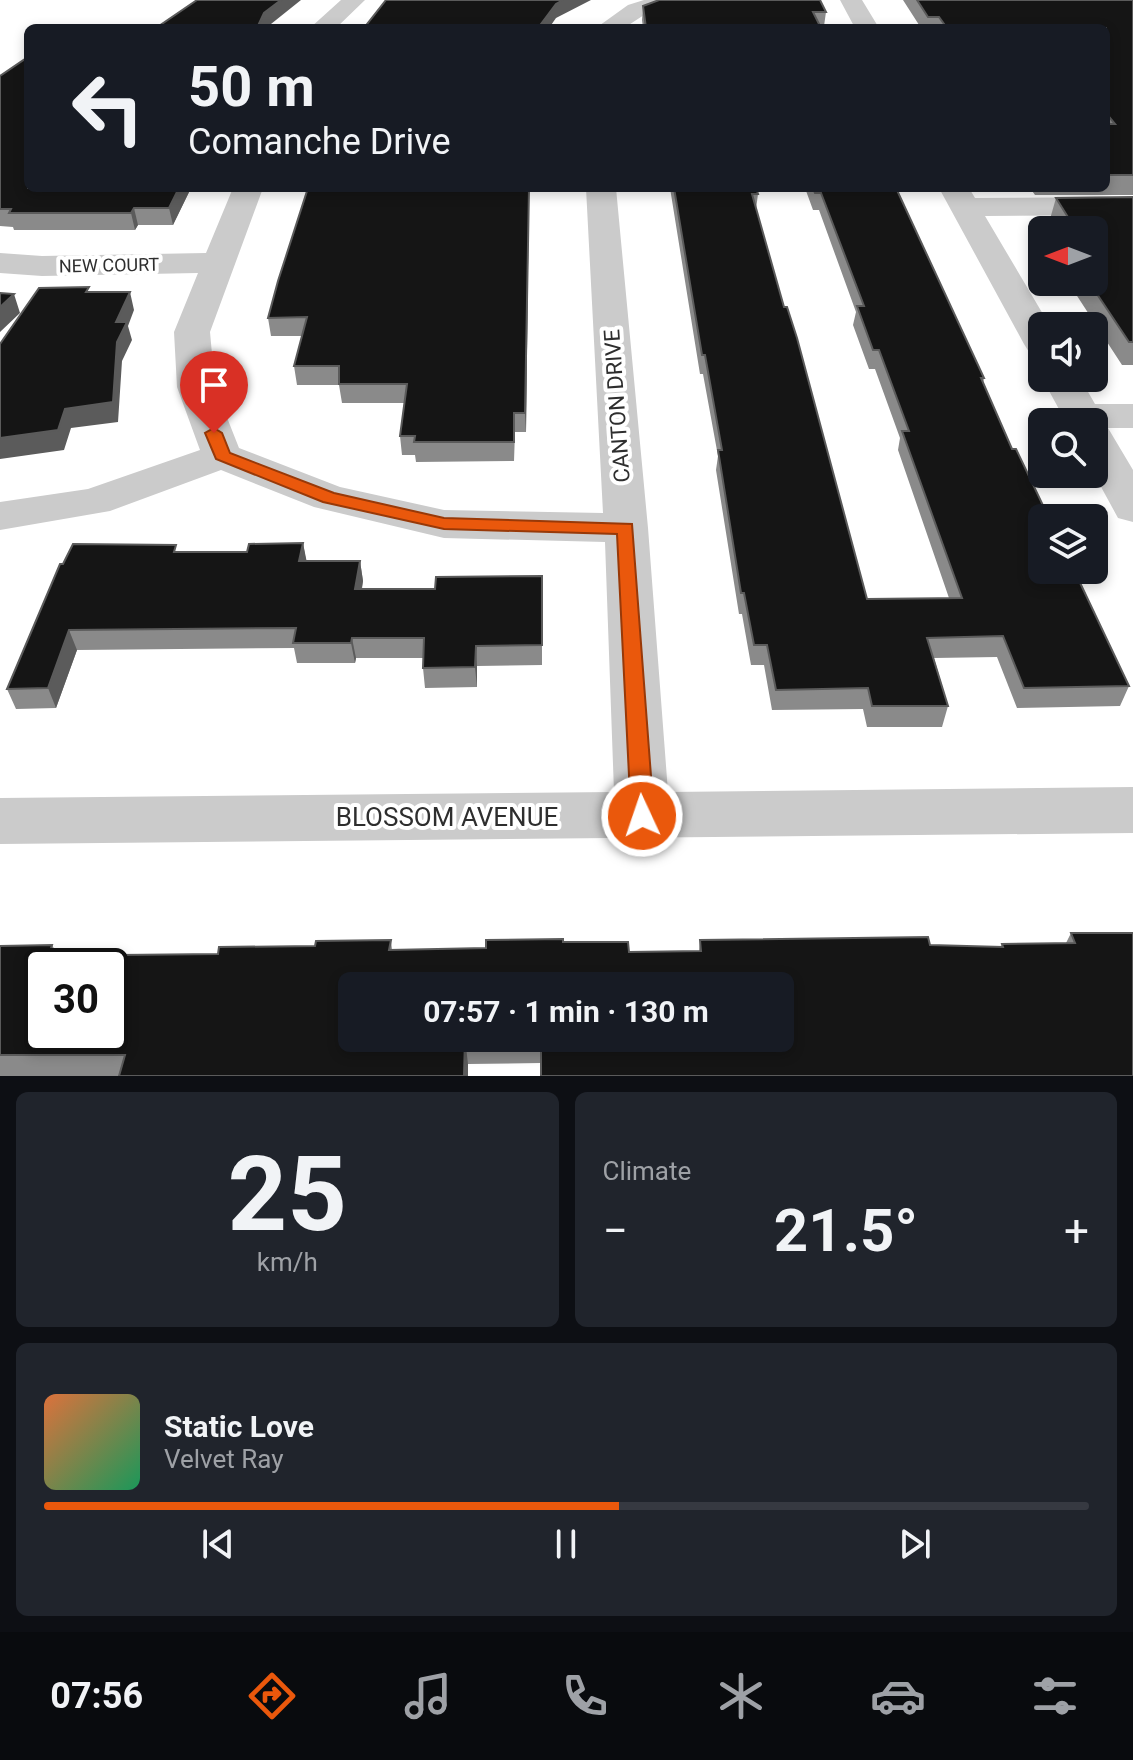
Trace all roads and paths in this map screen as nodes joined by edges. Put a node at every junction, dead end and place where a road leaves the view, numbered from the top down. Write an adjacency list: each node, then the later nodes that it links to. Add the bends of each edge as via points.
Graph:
1 (354, 0): 4 (street)
2 (667, 0): 5 (street)
3 (851, 0): 6 (street)
4 (327, 24)
5 (614, 24)
6 (865, 24)
7 (246, 192): 12 (street)
8 (601, 192): 20 (street, CANTON DRIVE)
9 (959, 198): 10 (street); 13 (street)
10 (1133, 206)
11 (0, 263): 12 (street, NEW COURT)
12 (218, 263): 16 (street, via 192,332 196,387)
13 (1028, 319)
14 (1133, 416): 15 (street)
15 (1108, 421)
16 (222, 456): 19 (street, via 95,501); 20 (street, via 329,498 444,524)
17 (1108, 462): 18 (street)
18 (1133, 508)
19 (0, 516)
20 (626, 528): 22 (street, CANTON DRIVE)
21 (1133, 810): 22 (street, BLOSSOM AVENUE)
22 (642, 816): 23 (street, BLOSSOM AVENUE)
23 (0, 821)

